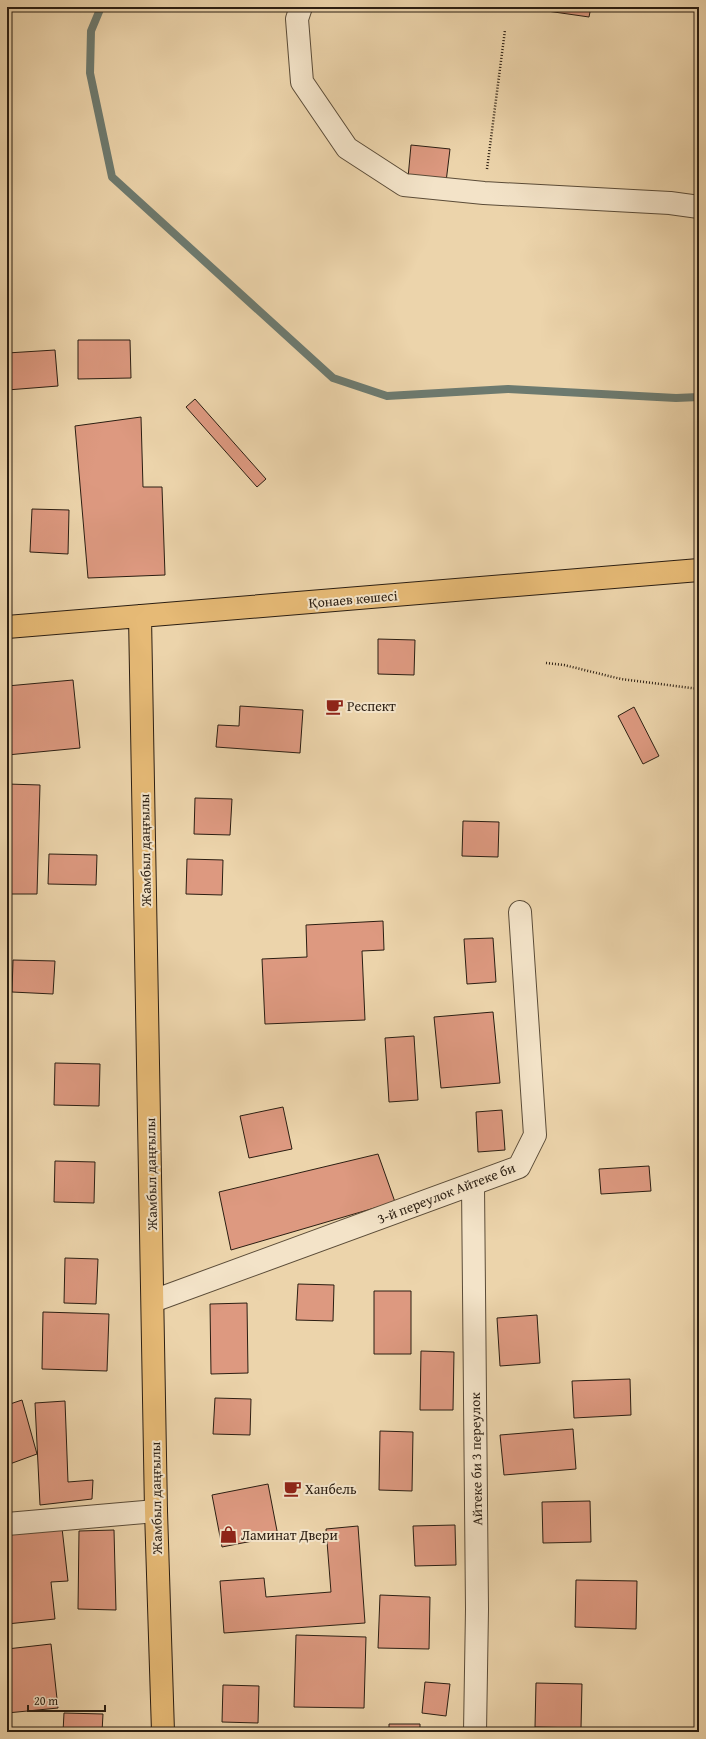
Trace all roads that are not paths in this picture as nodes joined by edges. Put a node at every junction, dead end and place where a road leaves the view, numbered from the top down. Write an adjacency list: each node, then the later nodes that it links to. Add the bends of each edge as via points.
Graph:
1 (301, 7): 2 (street, via 297,19 302,82 347,148 404,185 484,193 670,203)
2 (699, 207)
3 (699, 570): 4 (main road, Қонаев көшесі)
4 (140, 616): 5 (main road, Қонаев көшесі); 8 (main road, Жамбыл даңғылы)
5 (7, 627)
6 (520, 912): 7 (street, 3-й переулок Айтеке би, via 535,1135 519,1167)
7 (473, 1185): 8 (street, 3-й переулок Айтеке би); 12 (street, Айтеке би 3 переулок, via 477,1609)
8 (153, 1301): 9 (main road, Жамбыл даңғылы)
9 (156, 1511): 10 (street); 11 (main road, Жамбыл даңғылы)
10 (7, 1524)
11 (163, 1732)
12 (475, 1732)

